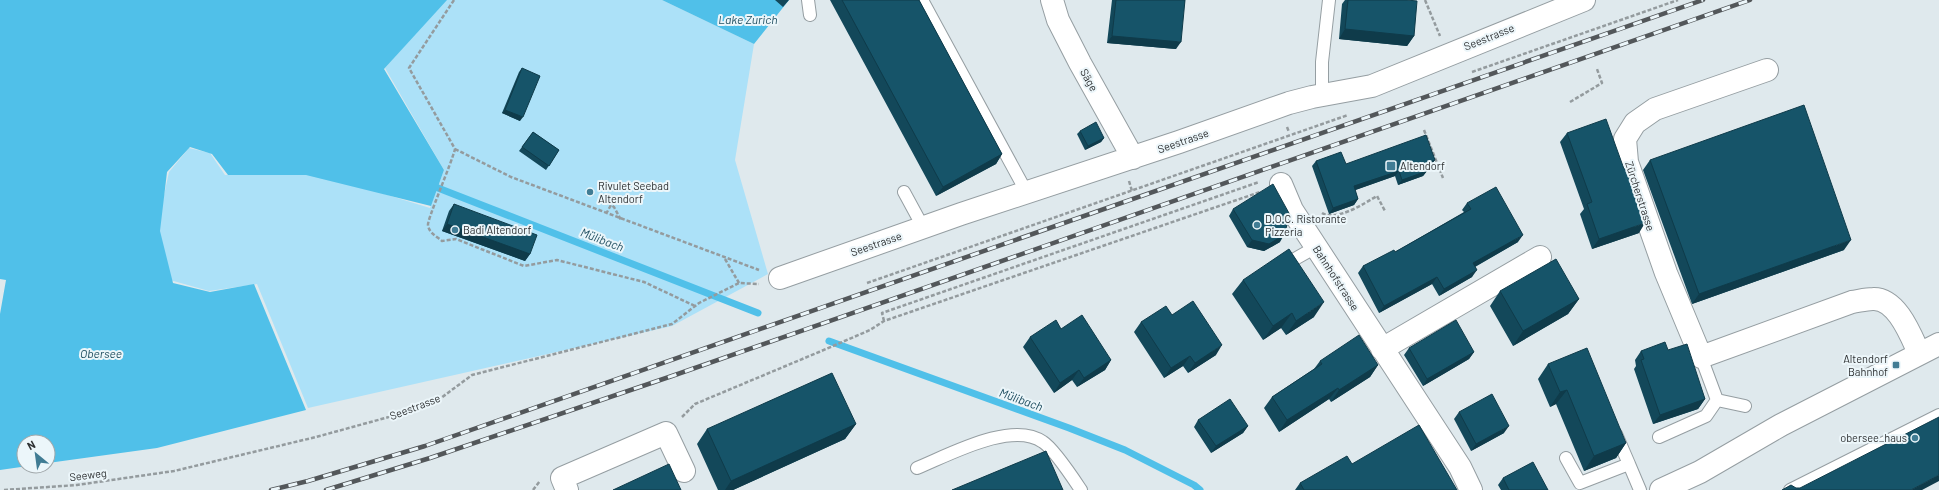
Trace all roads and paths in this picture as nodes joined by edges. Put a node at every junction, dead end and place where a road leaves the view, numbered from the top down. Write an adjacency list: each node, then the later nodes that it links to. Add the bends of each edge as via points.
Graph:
1 (454, 0): 18 (path, via 409,68)
2 (808, 0): 9 (lane)
3 (922, 0): 23 (lane)
4 (1052, 0): 19 (street, Säge, via 1058,20 1080,63)
5 (1328, 0): 14 (lane, via 1322,62)
6 (1425, 0): 10 (path)
7 (1584, 0): 14 (street, Seestrasse, via 1372,86)
8 (1678, 0): 13 (path)
9 (810, 15)
10 (1436, 29)
11 (1598, 69): 15 (path, via 1602,83)
12 (1767, 70): 42 (street, Zürcherstrasse, via 1655,109 1635,123 1625,139 1627,162 1645,214)
13 (1470, 72)
14 (1322, 95): 19 (street, Seestrasse, via 1289,103)
15 (1570, 102)
16 (1352, 114): 35 (path)
17 (1424, 130): 20 (path)
18 (455, 149): 26 (path, via 511,177); 37 (path, via 436,205 427,223 429,231 442,241 456,239 524,266 557,260 644,282)
19 (1133, 158): 23 (street, Seestrasse)
20 (1443, 178)
21 (1274, 182): 29 (street, Bahnhofstrasse); 38 (path); 38 (path, via 882,313)
22 (904, 192): 28 (lane)
23 (1027, 193): 28 (street, Seestrasse)
24 (1319, 211): 25 (path, via 1325,215 1338,214 1377,196)
25 (1385, 211)
26 (606, 214): 27 (path); 27 (path, via 611,205)
27 (621, 220): 31 (path)
28 (923, 227): 33 (street, Seestrasse)
29 (1316, 247): 32 (lane); 40 (street, Bahnhofstrasse)
30 (1540, 257): 40 (street)
31 (725, 259): 33 (path); 34 (path)
32 (1286, 264)
33 (780, 278)
34 (739, 282)
35 (867, 283)
36 (733, 285): 37 (path, Seestrasse)
37 (695, 306): 52 (path, Seestrasse, via 672,324 472,374 441,398 407,412 316,437)
38 (884, 321): 47 (path, via 870,330 695,404)
39 (1939, 344): 41 (street)
40 (1382, 349): 57 (street, Bahnhofstrasse, via 1460,468)
41 (1919, 353): 42 (street, via 1902,319 1889,304 1875,298 1852,302); 59 (street, via 1781,425 1700,472)
42 (1701, 357): 43 (lane, Zürcherstrasse)
43 (1717, 400): 44 (lane); 48 (lane, via 1706,416)
44 (1745, 406)
45 (1939, 415): 60 (lane)
46 (1611, 422): 50 (lane)
47 (666, 433): 53 (street); 55 (street, via 562,478)
48 (1659, 438)
49 (1566, 458): 50 (lane, via 1580,483)
50 (1629, 464): 58 (lane)
51 (917, 468): 56 (lane, via 994,437 1020,433 1044,442)
52 (174, 470): 54 (path, Seeweg, via 77,485)
53 (684, 472)
54 (4, 490)
55 (567, 490)
56 (1081, 490)
57 (1471, 490)
58 (1640, 490)
59 (1661, 490)
60 (1790, 490)

